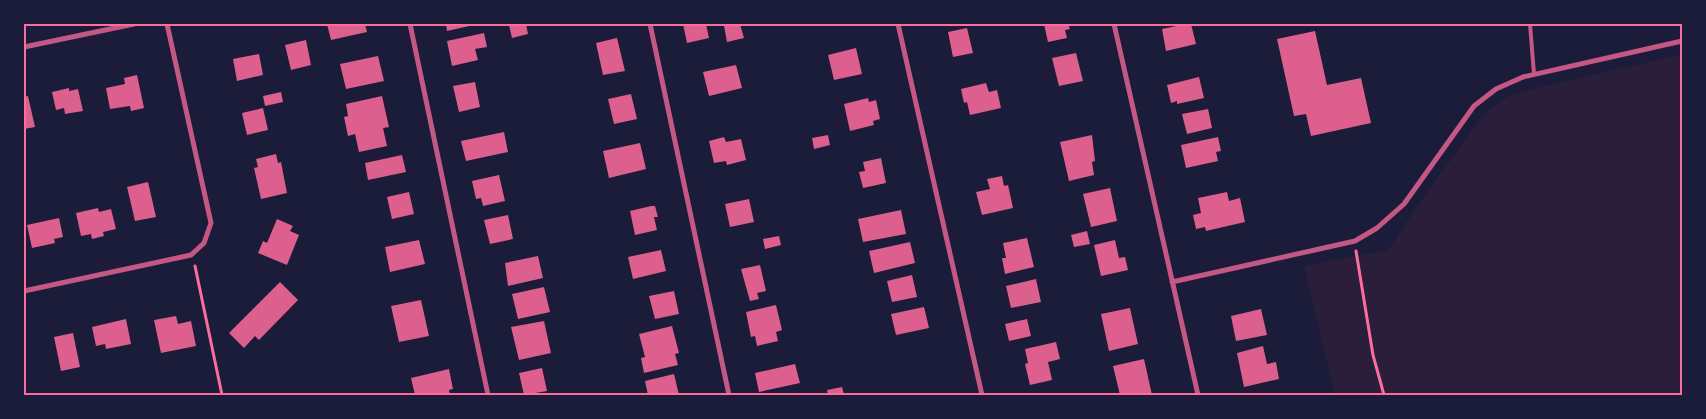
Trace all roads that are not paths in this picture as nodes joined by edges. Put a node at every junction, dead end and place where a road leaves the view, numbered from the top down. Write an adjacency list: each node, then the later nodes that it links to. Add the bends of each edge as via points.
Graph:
1 (134, 24): 9 (street)
2 (167, 24): 12 (street, via 211,223 204,243 191,256)
3 (410, 24): 13 (street)
4 (650, 24): 14 (street)
5 (898, 24): 15 (street)
6 (1114, 24): 11 (street)
7 (1530, 24): 10 (lane)
8 (1682, 41): 10 (street)
9 (24, 47)
10 (1534, 74): 11 (street, via 1496,89 1474,106 1404,204 1377,228 1355,241)
11 (1172, 282): 16 (street)
12 (24, 291)
13 (488, 395)
14 (728, 395)
15 (982, 395)
16 (1198, 395)

